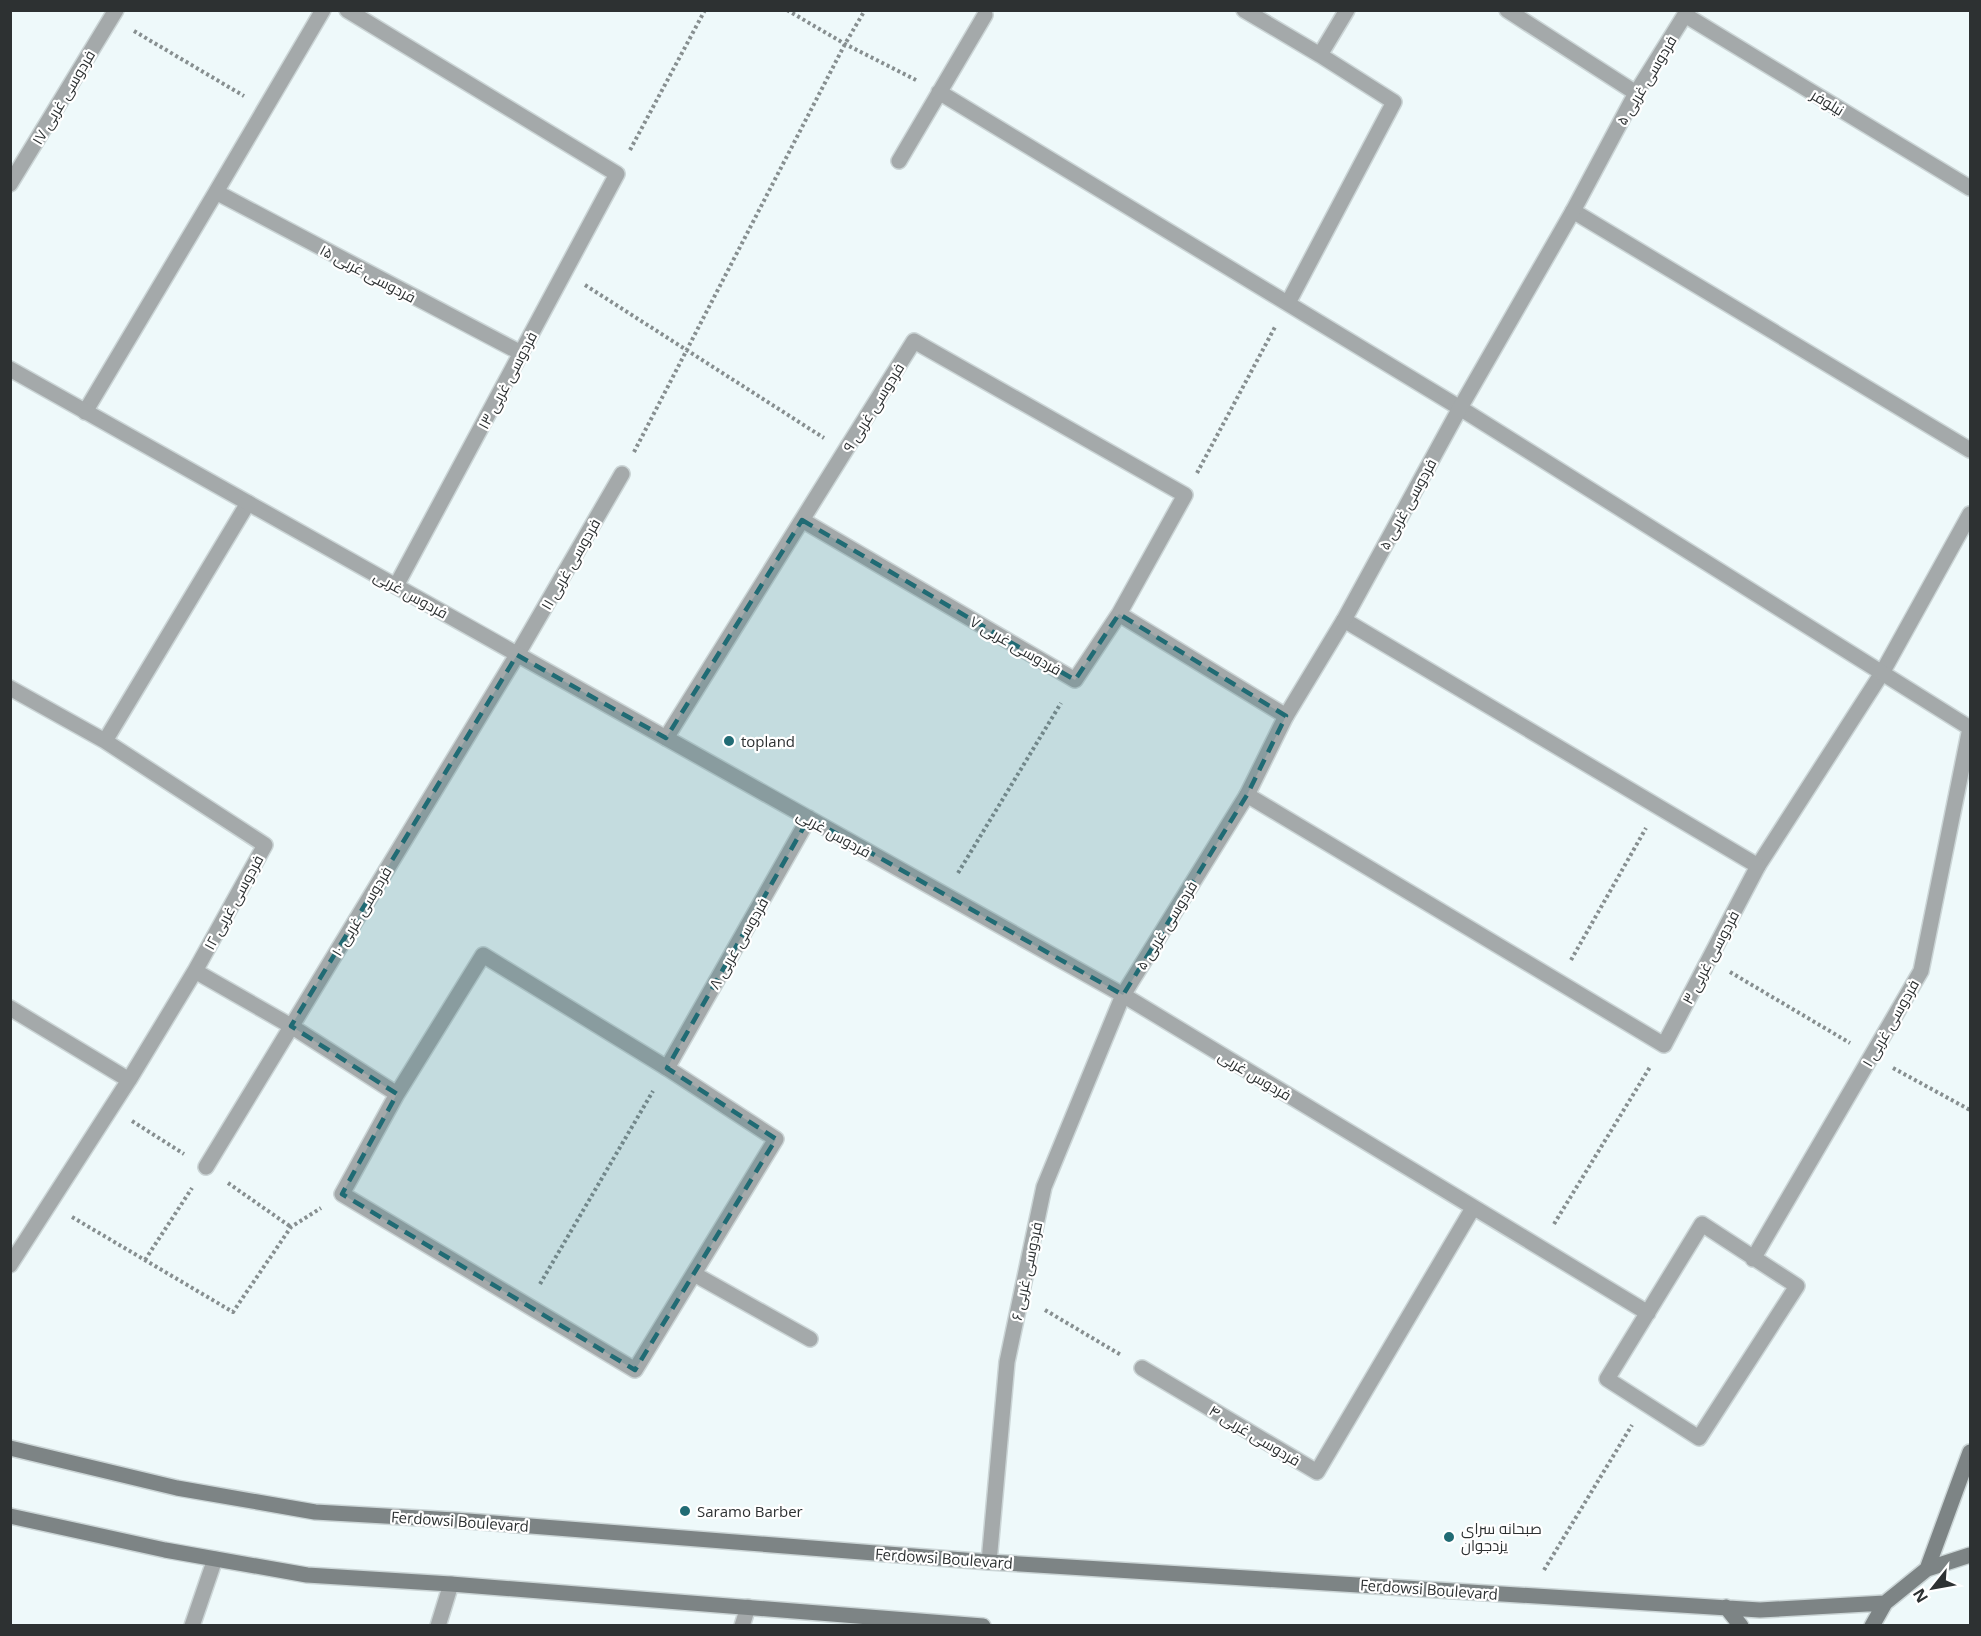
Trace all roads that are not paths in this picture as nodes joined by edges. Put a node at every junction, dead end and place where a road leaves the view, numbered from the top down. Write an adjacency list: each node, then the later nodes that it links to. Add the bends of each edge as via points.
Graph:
1 (323, 10): 15 (street)
2 (347, 10): 18 (street, فردوسی غربی ۱۳, via 617,174)
3 (1244, 10): 9 (street)
4 (1347, 10): 9 (street)
5 (1507, 10): 11 (street)
6 (110, 13): 13 (street, فردوسی غربی ۱۷)
7 (1687, 13): 11 (street, فردوسی غربی ۵); 14 (street, نیلوفر)
8 (985, 15): 10 (street)
9 (1320, 55): 17 (street, via 1394,102)
10 (939, 92): 12 (street); 17 (street)
11 (1636, 93): 16 (street, فردوسی غربی ۵)
12 (899, 161)
13 (10, 184)
14 (1971, 188)
15 (216, 192): 18 (street, فردوسی غربی ۱۵); 21 (street)
16 (1574, 211): 20 (street, فردوسی غربی ۵); 22 (street)
17 (1288, 303): 20 (street)
18 (521, 353): 28 (street, فردوسی غربی ۱۳)
19 (10, 369): 21 (street, فردوس غربی)
20 (1460, 408): 30 (street, فردوسی غربی ۵); 32 (street)
21 (86, 412): 25 (street, فردوس غربی)
22 (1971, 450)
23 (622, 474): 31 (street, فردوسی غربی ۱۱)
24 (1185, 495): 27 (street, فردوسی غربی ۹, via 914,341); 29 (street, فردوسی غربی ۷)
25 (248, 503): 28 (street, فردوس غربی); 37 (street)
26 (1971, 513): 32 (street, فردوسی غربی ۳)
27 (802, 520): 29 (street, فردوسی غربی ۷, via 1075,680); 36 (street, فردوسی غربی ۹)
28 (396, 586): 31 (street, فردوس غربی)
29 (1119, 614): 34 (street)
30 (1344, 620): 34 (street, فردوسی غربی ۵); 40 (street)
31 (517, 655): 36 (street, فردوس غربی); 44 (street, فردوسی غربی ۱۰)
32 (1882, 673): 35 (street); 40 (street, فردوسی غربی ۳)
33 (10, 688): 37 (street)
34 (1286, 716): 38 (street, فردوسی غربی ۵)
35 (1970, 728): 50 (street, فردوسی غربی ۱, via 1921,970)
36 (666, 738): 39 (street, فردوس غربی)
37 (105, 741): 41 (street, فردوسی غربی ۱۲, via 265,845)
38 (1247, 795): 40 (street, فردوسی غربی ۳, via 1664,1045); 42 (street, فردوسی غربی ۵)
39 (809, 818): 42 (street, فردوس غربی); 45 (street, فردوسی غربی ۸)
40 (1758, 866)
41 (195, 971): 44 (street); 46 (street, فردوسی غربی ۱۲)
42 (1123, 995): 49 (street, فردوس غربی); 61 (street, فردوسی غربی ۶, via 1044,1187 1007,1362)
43 (10, 1008): 46 (street)
44 (291, 1026): 47 (street); 48 (street, فردوسی غربی ۱۰)
45 (667, 1068): 47 (street, via 483,956); 52 (street, via 776,1139)
46 (129, 1080): 51 (street, فردوسی غربی ۱۲)
47 (397, 1094): 52 (street, via 342,1194 635,1370)
48 (206, 1167)
49 (1473, 1208): 53 (street, فردوس غربی); 55 (street, فردوسی غربی ۴, via 1317,1472)
50 (1753, 1259): 53 (street, via 1702,1224); 53 (street, via 1797,1286 1700,1438 1607,1379)
51 (10, 1265)
52 (694, 1274): 54 (street)
53 (1648, 1313)
54 (810, 1340)
55 (1142, 1368)
56 (10, 1449): 61 (main road, Ferdowsi Boulevard, via 177,1488 315,1512)
57 (1971, 1452): 62 (main road)
58 (10, 1516): 60 (main road)
59 (1971, 1555): 62 (main road)
60 (215, 1559): 63 (main road, via 307,1575); 67 (street)
61 (989, 1562): 66 (main road, Ferdowsi Boulevard)
62 (1927, 1569): 64 (main road)
63 (451, 1584): 65 (main road); 68 (street)
64 (1884, 1603): 66 (main road, Ferdowsi Boulevard, via 1760,1610); 72 (main road)
65 (748, 1607): 69 (street); 70 (main road)
66 (1726, 1607): 71 (main road)
67 (192, 1626)
68 (438, 1626)
69 (742, 1626)
70 (983, 1626)
71 (1741, 1626)
72 (1872, 1626)

